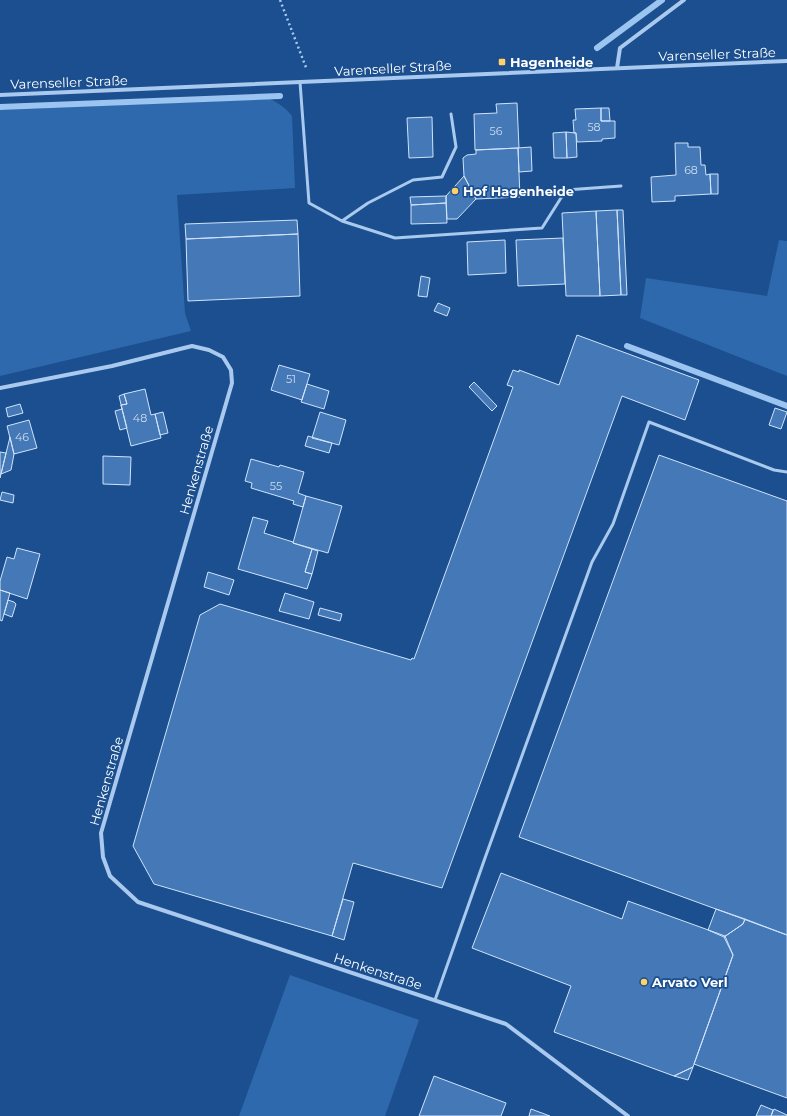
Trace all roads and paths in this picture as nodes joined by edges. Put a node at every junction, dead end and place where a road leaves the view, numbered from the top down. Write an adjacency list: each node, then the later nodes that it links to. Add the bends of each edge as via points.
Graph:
1 (280, 0): 6 (path)
2 (684, 0): 4 (street, via 620,48)
3 (787, 61): 4 (street, Varenseller Straße)
4 (617, 68): 6 (street, Varenseller Straße)
5 (300, 82): 6 (street, Varenseller Straße); 7 (street, Varenseller Straße); 10 (lane, via 309,203)
6 (312, 82)
7 (0, 95)
8 (451, 114): 10 (lane, via 456,147 442,177 413,180 368,203)
9 (621, 186): 10 (lane, via 566,190 542,228 395,238)
10 (342, 221)
11 (0, 388): 13 (street, Henkenstraße, via 112,366 192,346 209,350 222,357 231,370 232,383 101,833 103,857 110,876 138,902)
12 (787, 472): 13 (lane, via 774,470 649,422 613,524 592,562)
13 (435, 1000): 14 (street, Henkenstraße, via 506,1024)
14 (628, 1116)

